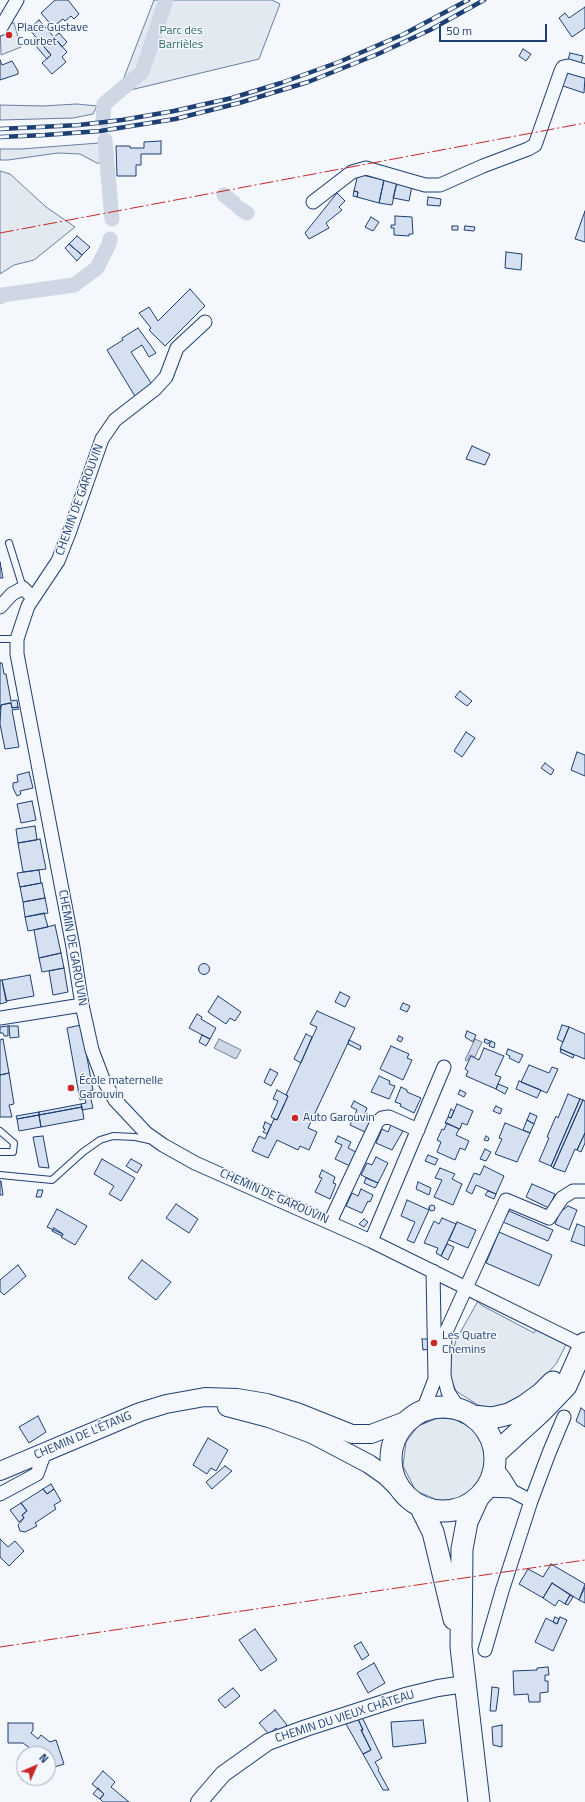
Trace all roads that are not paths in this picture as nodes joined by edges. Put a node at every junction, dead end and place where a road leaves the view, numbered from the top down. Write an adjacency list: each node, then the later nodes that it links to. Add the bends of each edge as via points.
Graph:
1 (15, 5): 2 (street)
2 (0, 30)
3 (585, 71): 4 (street, via 568,66 561,70 535,145 528,149 440,185 425,185 366,168 352,172)
4 (313, 202)
5 (205, 322): 8 (street, CHEMIN DE GAROUVIN, via 177,348 166,377 155,389 115,420 102,439 58,561)
6 (9, 543): 7 (lane)
7 (23, 588): 8 (street); 9 (street, via 12,594)
8 (33, 598): 11 (street, CHEMIN DE GAROUVIN)
9 (0, 607)
10 (0, 639): 11 (lane)
11 (17, 639): 12 (street, CHEMIN DE GAROUVIN)
12 (82, 1005): 13 (street); 17 (street, CHEMIN DE GAROUVIN, via 92,1050 114,1100 146,1133)
13 (0, 1018)
14 (444, 1067): 15 (street)
15 (418, 1130): 21 (street, via 389,1117 377,1122); 22 (street)
16 (0, 1131): 18 (lane, via 14,1143 13,1152)
17 (159, 1142): 19 (lane, via 113,1136 100,1140 52,1180); 21 (street, CHEMIN DE GAROUVIN, via 196,1163)
18 (0, 1152)
19 (0, 1175)
20 (585, 1191): 24 (street, via 573,1191 562,1198 549,1218 506,1200)
21 (330, 1222): 22 (street, CHEMIN DE GAROUVIN)
22 (371, 1241): 23 (street, CHEMIN DE GAROUVIN)
23 (433, 1271): 24 (street, CHEMIN DE GAROUVIN); 28 (street, via 435,1379)
24 (466, 1288): 25 (street, CHEMIN DE GAROUVIN); 27 (street, via 445,1334 444,1376 448,1392)
25 (583, 1348): 27 (main road, via 542,1393 524,1406 509,1414 492,1418); 31 (main road, via 566,1386)
26 (166, 1404): 28 (main road, CHEMIN DE L’ÉTANG, via 205,1397 237,1398 297,1412 352,1434 371,1434); 30 (main road, CHEMIN DE L’ÉTANG, via 140,1412); 35 (main road, CHEMIN DE L’ÉTANG, via 228,1407 270,1418 312,1434 369,1464)
27 (466, 1413): 28 (main road, via 441,1407); 31 (main road, via 484,1426 492,1439)
28 (416, 1415): 35 (main road, via 398,1432 394,1442 391,1464 395,1480)
29 (564, 1417): 37 (street)
30 (45, 1452): 32 (main road, CHEMIN DE L’ÉTANG); 34 (street, via 37,1474)
31 (495, 1460): 33 (street); 36 (main road, via 491,1479)
32 (0, 1471)
33 (512, 1491): 36 (street); 37 (street)
34 (0, 1494)
35 (404, 1494): 38 (main road)
36 (482, 1494): 38 (main road, via 465,1506 450,1511 435,1511); 39 (main road, via 467,1522 462,1549)
37 (531, 1501): 40 (street)
38 (420, 1506): 39 (main road, via 433,1532)
39 (461, 1647): 41 (main road)
40 (485, 1650)
41 (465, 1684): 42 (street, CHEMIN DU VIEUX CHÂTEAU, via 405,1696 268,1742 223,1774); 43 (main road)
42 (199, 1802)
43 (479, 1802)

